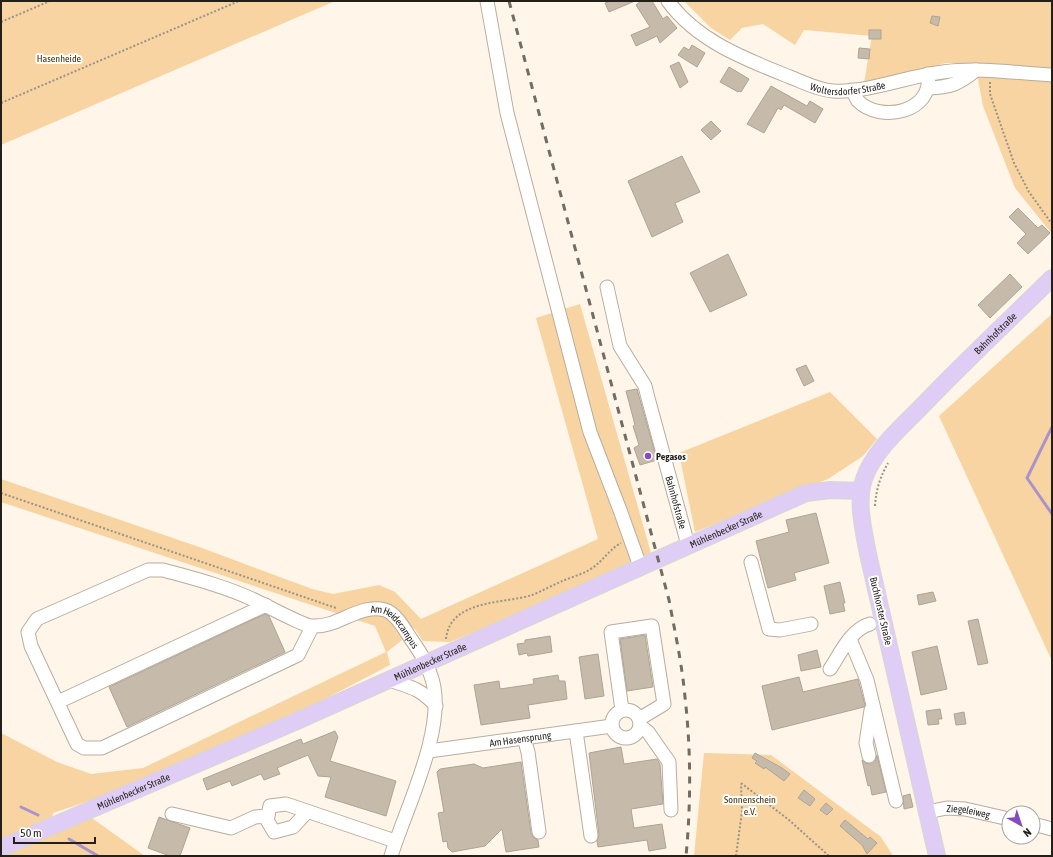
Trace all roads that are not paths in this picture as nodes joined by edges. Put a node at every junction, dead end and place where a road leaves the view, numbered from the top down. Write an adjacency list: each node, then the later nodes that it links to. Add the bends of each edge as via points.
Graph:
1 (487, 1): 14 (street, via 507,113 588,424)
2 (668, 1): 7 (street, Woltersdorfer Straße, via 689,25 724,48 818,88 832,91)
3 (980, 70): 4 (street, Woltersdorfer Straße); 5 (street, Woltersdorfer Straße); 6 (street, via 961,82)
4 (928, 74): 6 (street); 7 (street, Woltersdorfer Straße)
5 (1052, 75)
6 (929, 88): 7 (street, via 913,107 906,111 890,112 866,106 858,101)
7 (852, 90)
8 (1052, 278): 10 (main road, Bahnhofstraße)
9 (607, 288): 12 (street, Bahnhofstraße, via 620,346 645,386)
10 (938, 389): 11 (main road, Buchhorster Straße, via 878,453)
11 (861, 491): 12 (main road, Mühlenbecker Straße, via 830,490 806,493); 36 (main road, Buchhorster Straße, via 861,511 868,554)
12 (688, 545): 14 (main road, Mühlenbecker Straße)
13 (751, 562): 16 (street, via 769,629 780,630)
14 (640, 566): 20 (main road, Mühlenbecker Straße)
15 (266, 605): 18 (street); 23 (street); 23 (street, via 175,573 148,570 37,619 28,632 31,646)
16 (811, 624)
17 (870, 624): 19 (street, via 863,626)
18 (312, 626): 20 (street, Am Heidecampus, via 334,622 370,609 386,610 398,621); 23 (street, via 298,655 102,748 84,748 77,744)
19 (850, 639): 21 (street); 24 (street, via 867,680)
20 (427, 663): 22 (main road, Mühlenbecker Straße); 25 (street, via 433,680)
21 (830, 669)
22 (389, 680): 25 (street, via 417,689); 45 (main road, Mühlenbecker Straße)
23 (58, 702)
24 (872, 702): 32 (street, via 866,743); 33 (street)
25 (436, 706): 31 (street)
26 (622, 710): 27 (street, via 635,713); 27 (street, via 611,632 652,626 664,704); 28 (street, via 612,719)
27 (640, 722): 28 (street, via 638,732 626,738 619,737); 34 (street, via 669,762)
28 (612, 726): 29 (street, Am Hasensprung)
29 (576, 731): 30 (street, Am Hasensprung); 43 (street)
30 (524, 738): 31 (street, Am Hasensprung); 42 (street)
31 (429, 750): 44 (street)
32 (869, 756)
33 (896, 801)
34 (671, 810)
35 (307, 812): 38 (street, via 286,804 270,806); 38 (street, via 293,826 274,832 267,820); 44 (street)
36 (927, 812): 39 (street, Ziegeleiweg, via 947,808 965,809); 47 (main road, Buchhorster Straße)
37 (172, 814): 38 (street, via 231,828 255,817)
38 (268, 816)
39 (1001, 816)
40 (1041, 826): 41 (street)
41 (1052, 829)
42 (539, 832)
43 (591, 836)
44 (395, 841): 46 (street)
45 (1, 848)
46 (391, 856)
47 (937, 856)

